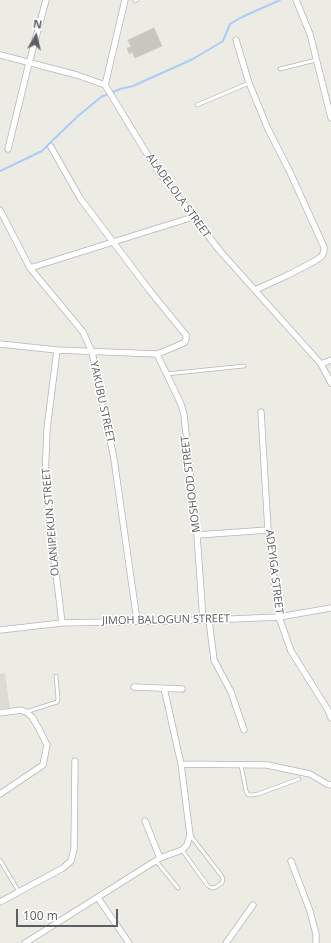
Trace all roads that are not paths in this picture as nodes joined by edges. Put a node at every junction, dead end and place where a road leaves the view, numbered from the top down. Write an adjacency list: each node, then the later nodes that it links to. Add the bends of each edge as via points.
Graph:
1 (46, 0): 7 (street)
2 (125, 0): 10 (street)
3 (296, 0): 6 (street, via 310,34)
4 (236, 40): 9 (street)
5 (0, 55): 7 (street)
6 (316, 60): 8 (lane); 12 (street)
7 (30, 62): 10 (street); 14 (street)
8 (280, 69)
9 (250, 83): 11 (lane); 19 (street, via 268,129 290,170 324,247 322,256 315,261)
10 (105, 86): 16 (street, ALADELOLA STREET, via 155,167)
11 (197, 106)
12 (331, 118)
13 (51, 147): 17 (street, via 80,198)
14 (8, 149)
15 (0, 210): 18 (street, YAKUBU STREET)
16 (193, 217): 17 (street); 19 (street, ALADELOLA STREET)
17 (114, 243): 18 (street); 23 (street, via 186,335 185,342)
18 (30, 268): 22 (street, YAKUBU STREET, via 83,332)
19 (255, 290): 25 (street, ALADELOLA STREET)
20 (0, 344): 21 (street)
21 (57, 350): 22 (street); 36 (street, OLANIPEKUN STREET, via 47,429 45,480)
22 (92, 352): 23 (street); 35 (street, YAKUBU STREET, via 114,459)
23 (157, 354): 27 (street, MOSHOOD STREET)
24 (331, 360): 25 (street)
25 (321, 364): 28 (street, ALADELOLA STREET)
26 (244, 366): 27 (lane)
27 (166, 374): 31 (street, MOSHOOD STREET, via 184,415)
28 (331, 383)
29 (261, 412): 30 (street, ADEYIGA STREET)
30 (268, 530): 31 (street); 33 (street, ADEYIGA STREET)
31 (197, 535): 34 (street, MOSHOOD STREET)
32 (331, 608): 33 (street, JIMOH BALOGUN STREET)
33 (279, 617): 34 (street, JIMOH BALOGUN STREET); 44 (street, ADEYIGA STREET, via 291,651)
34 (206, 620): 35 (street, JIMOH BALOGUN STREET); 45 (street, MOSHOOD STREET, via 214,660 231,692)
35 (136, 621): 36 (street, JIMOH BALOGUN STREET)
36 (62, 623): 37 (street, JIMOH BALOGUN STREET)
37 (0, 630)
38 (56, 676): 42 (lane, via 57,702)
39 (134, 687): 40 (street)
40 (164, 688): 41 (street); 47 (street)
41 (182, 689)
42 (26, 712): 43 (street, via 20,710); 51 (street, via 38,727 47,745 42,765)
43 (0, 713)
44 (331, 718)
45 (244, 730)
46 (75, 761): 59 (street, via 74,842 71,861 63,868)
47 (181, 764): 48 (street); 53 (street)
48 (241, 765): 49 (lane, via 248,795 258,794); 50 (street, via 289,768 310,774)
49 (299, 779)
50 (331, 785)
51 (0, 794)
52 (145, 821): 56 (street)
53 (190, 835): 54 (street, via 187,845); 54 (lane, via 221,875 222,883 212,888 208,886)
54 (182, 850): 56 (street)
55 (0, 860): 59 (lane)
56 (158, 860): 58 (lane); 60 (street)
57 (291, 861): 66 (street, via 310,911)
58 (178, 888)
59 (18, 892): 61 (street)
60 (98, 898): 63 (street); 64 (street)
61 (0, 902)
62 (253, 905): 65 (street)
63 (25, 943)
64 (128, 943)
65 (226, 943)
66 (316, 943)

